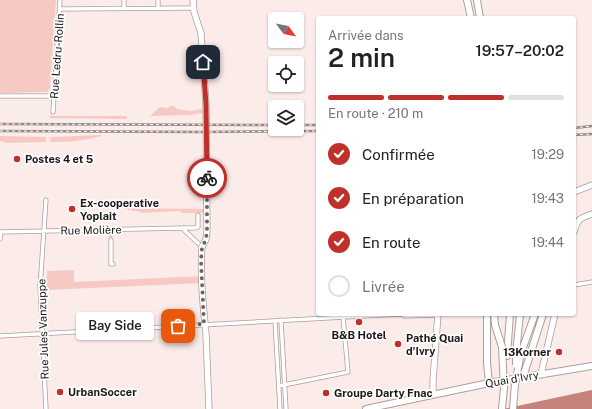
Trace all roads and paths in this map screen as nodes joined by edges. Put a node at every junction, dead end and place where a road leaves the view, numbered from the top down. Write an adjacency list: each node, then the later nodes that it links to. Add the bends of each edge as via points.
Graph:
1 (60, 0): 10 (street, Rue Ledru-Rollin)
2 (124, 0): 7 (street)
3 (158, 0): 8 (street)
4 (193, 0): 9 (main road)
5 (467, 0): 11 (main road)
6 (477, 0): 12 (main road)
7 (124, 8): 8 (street); 10 (street)
8 (158, 8): 9 (street)
9 (193, 8): 27 (main road, bridge, via 201,33 206,104 207,231)
10 (60, 9): 14 (street, Rue Ledru-Rollin)
11 (470, 16)
12 (480, 16)
13 (0, 96): 14 (street)
14 (54, 96): 15 (street, Rue Ledru-Rollin)
15 (52, 112)
16 (592, 185): 17 (main road)
17 (576, 191)
18 (46, 200): 23 (street, Rue Jules Vanzuppe)
19 (592, 214): 21 (main road, via 584,217)
20 (198, 215): 22 (street, Rue Molière, via 198,227)
21 (576, 225)
22 (182, 228): 23 (street, Rue Molière, via 110,232); 27 (street)
23 (45, 231): 24 (street, Rue Molière); 44 (street, Rue Jules Vanzuppe, via 40,287)
24 (0, 232): 25 (street)
25 (0, 239)
26 (111, 240): 28 (street)
27 (202, 248): 43 (main road)
28 (113, 264)
29 (592, 282): 30 (street)
30 (576, 285)
31 (362, 316): 40 (street)
32 (436, 316): 54 (main road)
33 (487, 316): 50 (main road)
34 (494, 316): 53 (main road, bridge, via 502,347)
35 (510, 316): 53 (main road, bridge)
36 (520, 316): 46 (main road)
37 (534, 316): 46 (main road)
38 (542, 316): 49 (main road)
39 (554, 316): 48 (main road)
40 (343, 317): 41 (street); 51 (street, via 348,372)
41 (281, 320): 42 (street); 51 (street)
42 (275, 321): 43 (street); 52 (street)
43 (204, 324): 44 (street); 56 (main road)
44 (42, 334): 45 (street); 55 (street, Rue Jules Vanzuppe)
45 (0, 336)
46 (519, 353): 61 (main road, bridge)
47 (592, 366): 48 (main road, Quai d'Ivry)
48 (540, 374): 49 (main road, Quai d'Ivry)
49 (523, 377): 50 (main road, Quai d'Ivry)
50 (489, 383): 54 (main road, Quai d'Ivry)
51 (285, 385): 52 (street); 58 (street)
52 (279, 386): 57 (street)
53 (504, 388): 60 (main road)
54 (433, 395): 59 (main road, Quai d'Ivry)
55 (46, 409)
56 (209, 409)
57 (280, 409)
58 (286, 409)
59 (366, 409)
60 (502, 409)
61 (513, 409)

